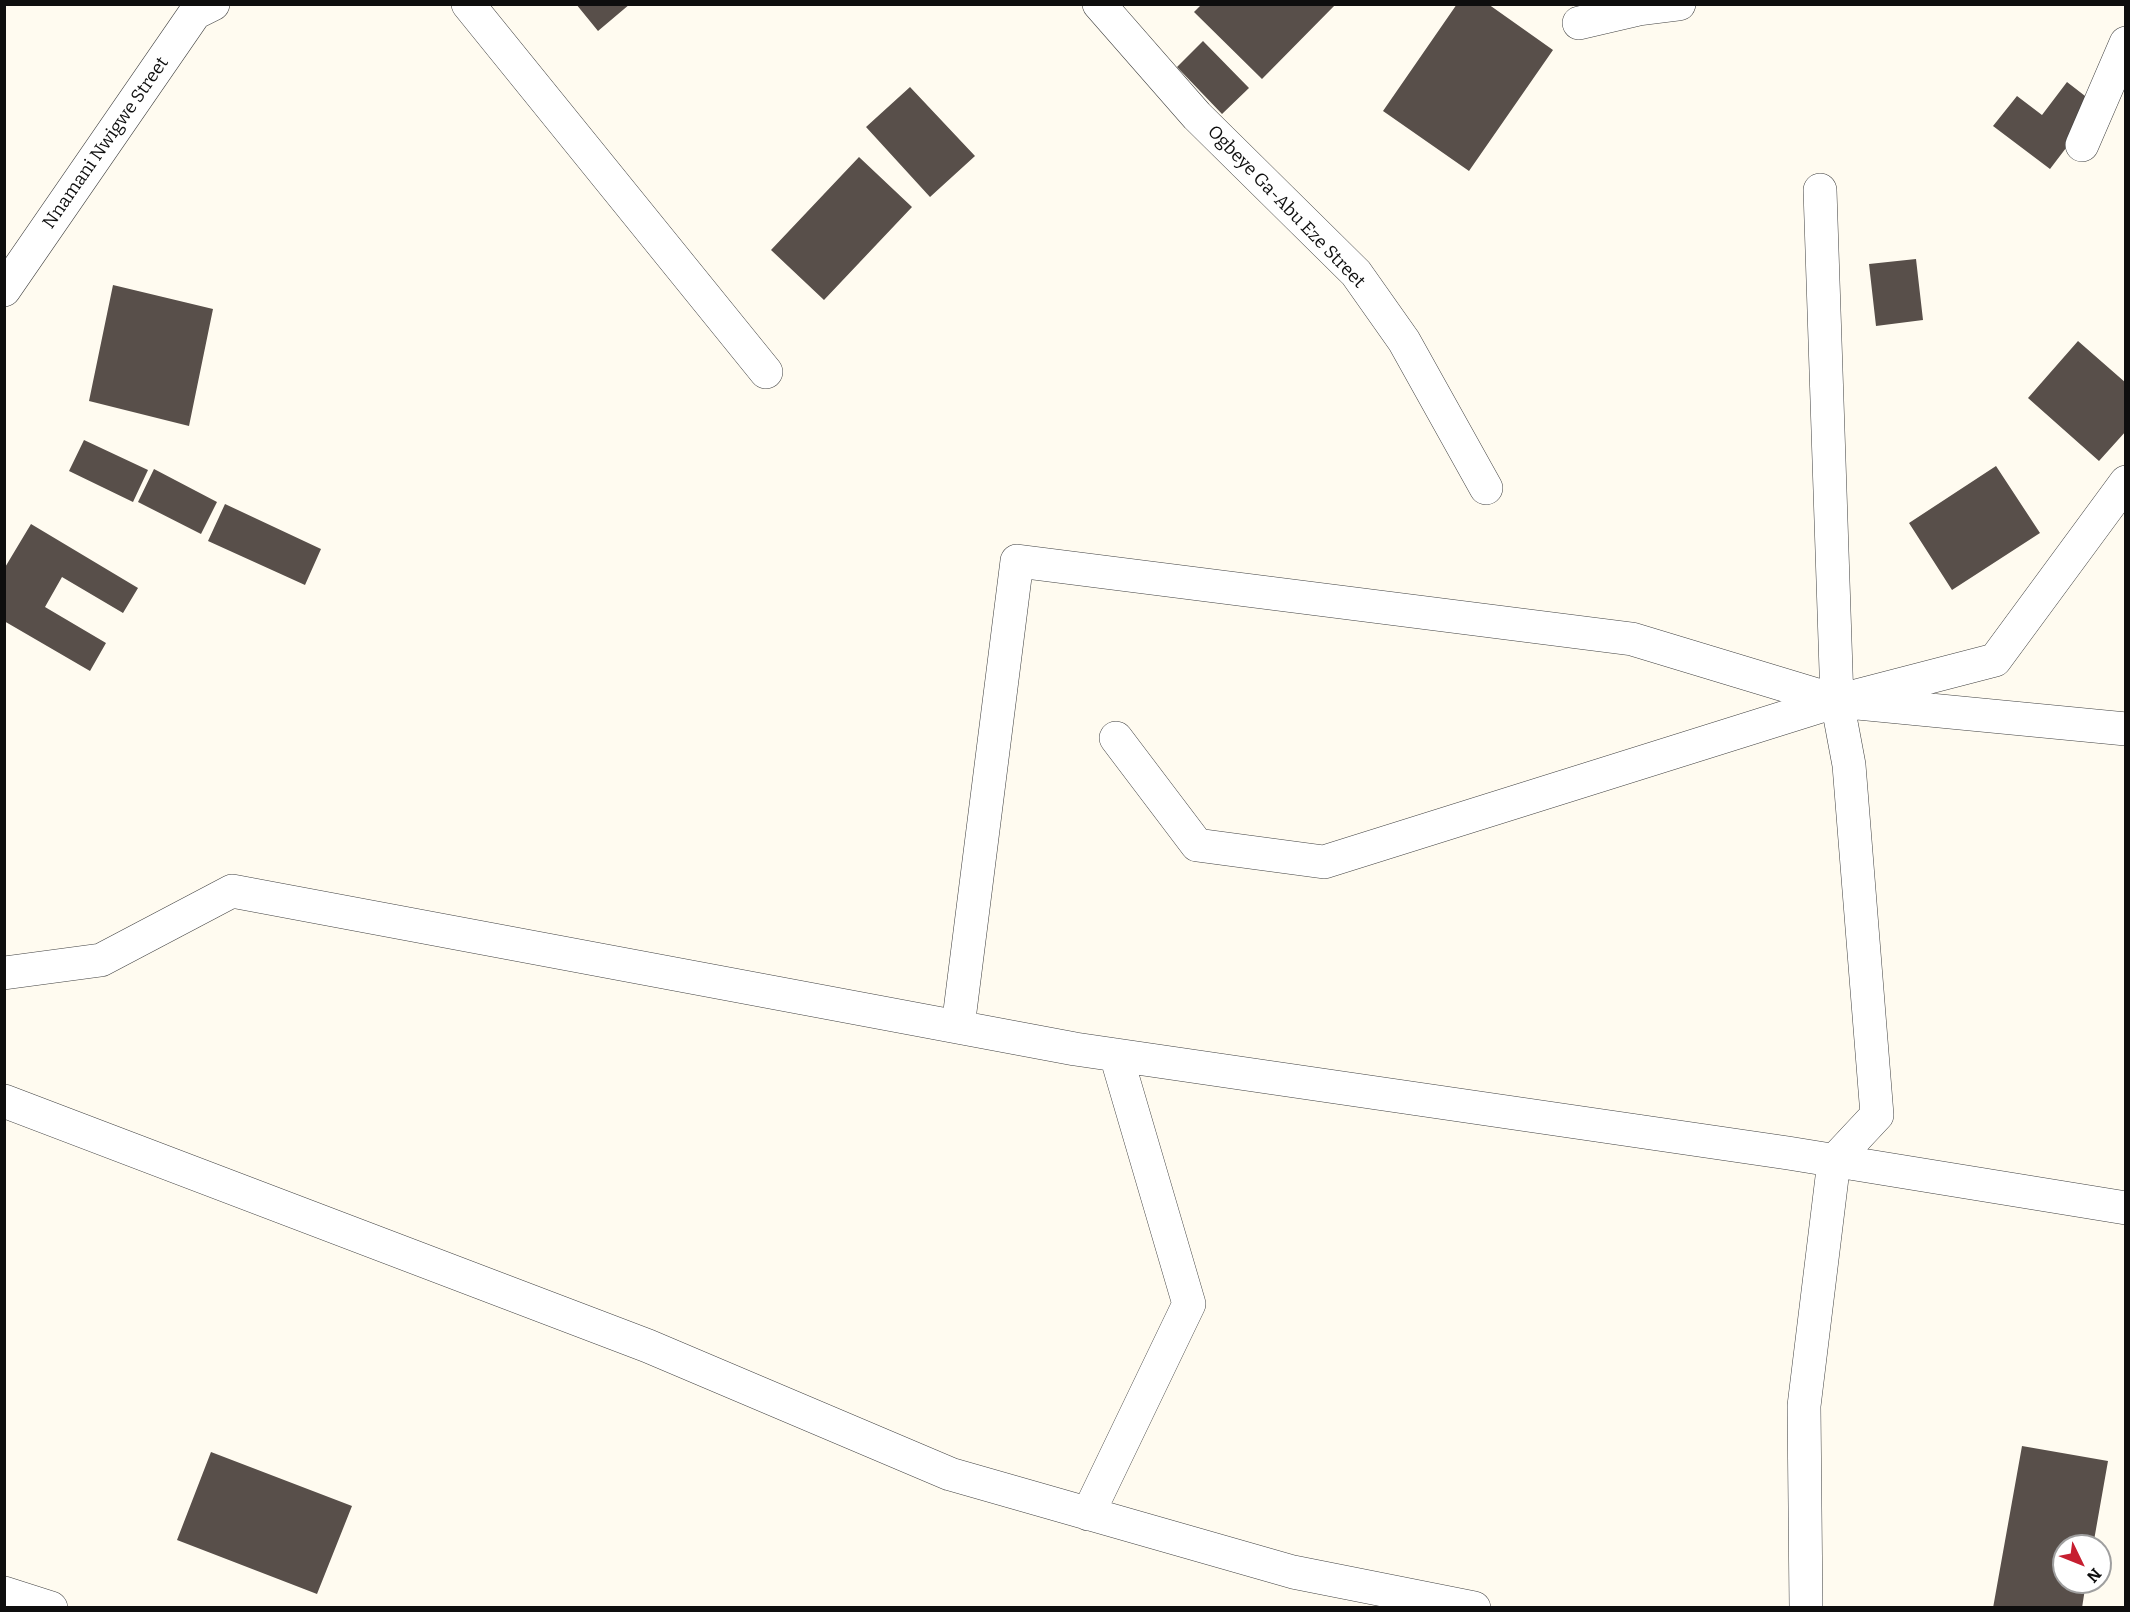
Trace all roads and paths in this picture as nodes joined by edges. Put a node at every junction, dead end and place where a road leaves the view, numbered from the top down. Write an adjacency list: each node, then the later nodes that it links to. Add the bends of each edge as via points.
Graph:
1 (213, 4): 9 (street, Nnamani Nwigwe Street, via 195,13)
2 (468, 4): 10 (street)
3 (1099, 4): 12 (street, Ogbeye Ga-Abu Eze Street, via 1197,116 1356,273 1404,341)
4 (1679, 4): 5 (street)
5 (1579, 23)
6 (2126, 43): 7 (street)
7 (2082, 145)
8 (1820, 190): 13 (street)
9 (4, 290)
10 (766, 372)
11 (2126, 482): 13 (street, via 1995,660)
12 (1486, 488)
13 (1837, 700): 14 (street); 15 (street, via 1324,862 1197,845); 17 (street, via 1632,639 1017,561); 20 (street, via 1849,765 1877,1115)
14 (2126, 729)
15 (1116, 738)
16 (4, 973): 17 (street, via 101,960 232,891)
17 (958, 1027): 18 (street)
18 (1116, 1055): 20 (street); 22 (street, via 1189,1304)
19 (4, 1101): 22 (street, via 648,1346 950,1474)
20 (1834, 1161): 21 (street); 26 (street, via 1804,1406)
21 (2126, 1208)
22 (1088, 1514): 25 (street, via 1293,1572)
23 (4, 1593): 24 (street)
24 (51, 1608)
25 (1474, 1608)
26 (1806, 1608)

